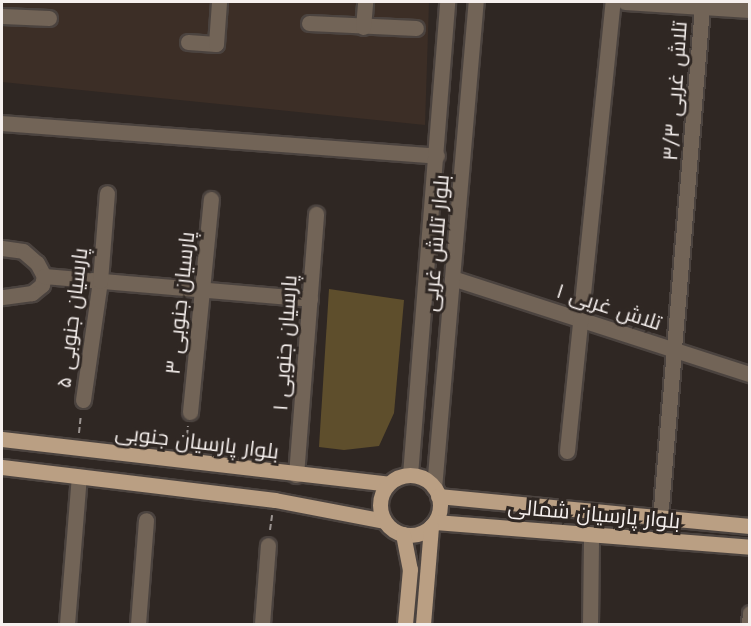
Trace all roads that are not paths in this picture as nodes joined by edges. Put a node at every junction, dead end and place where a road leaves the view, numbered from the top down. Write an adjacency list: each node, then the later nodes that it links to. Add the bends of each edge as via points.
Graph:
1 (219, 2): 14 (street, via 216,45)
2 (365, 2): 12 (street)
3 (447, 2): 16 (street, بلوار تلاش غربی)
4 (476, 2): 22 (street, بلوار تلاش غربی)
5 (613, 2): 27 (street)
6 (625, 2): 7 (street)
7 (702, 7): 8 (street); 28 (street, ۳/۳ تلاش غربی)
8 (750, 10)
9 (2, 16): 10 (street)
10 (49, 18)
11 (309, 23): 12 (street)
12 (363, 27): 13 (street)
13 (416, 27)
14 (188, 42)
15 (2, 123): 16 (street)
16 (437, 156): 36 (street, بلوار تلاش غربی)
17 (107, 193): 23 (street, ۵ پارسیان جنوبی)
18 (211, 199): 24 (street, ۳ پارسیان جنوبی)
19 (316, 214): 26 (street, ۱ پارسیان جنوبی)
20 (2, 248): 21 (street, via 23,251 37,263)
21 (44, 276): 23 (street); 25 (street, via 42,285 32,293)
22 (455, 279): 27 (street, ۱ تلاش غربی); 39 (street, بلوار تلاش غربی)
23 (100, 281): 24 (street); 30 (street, ۵ پارسیان جنوبی)
24 (204, 290): 26 (street); 31 (street, ۳ پارسیان جنوبی)
25 (2, 297)
26 (310, 299): 35 (street, ۱ پارسیان جنوبی)
27 (580, 320): 28 (street, ۱ تلاش غربی); 33 (street)
28 (677, 351): 29 (street, ۱ تلاش غربی); 41 (street, ۳/۳ تلاش غربی)
29 (750, 374)
30 (83, 400)
31 (190, 412)
32 (2, 439): 35 (main road, بلوار پارسیان جنوبی)
33 (567, 451)
34 (2, 467): 37 (main road)
35 (296, 475): 38 (main road, بلوار پارسیان جنوبی)
36 (410, 475): 38 (main road); 39 (main road, via 426,480)
37 (79, 476): 42 (main road, via 274,500); 53 (street)
38 (388, 484): 42 (main road, via 380,501)
39 (436, 492): 41 (main road, بلوار پارسیان شمالی); 43 (main road)
40 (146, 520): 54 (street)
41 (660, 520): 44 (main road, بلوار پارسیان شمالی)
42 (384, 521): 45 (main road)
43 (433, 524): 45 (main road, via 415,535); 46 (main road, بلوار پارسیان شمالی); 49 (main road)
44 (750, 526)
45 (403, 534): 50 (main road)
46 (591, 536): 48 (main road, بلوار پارسیان شمالی); 57 (street)
47 (268, 545): 52 (street)
48 (750, 547)
49 (428, 568): 50 (main road, via 417,565); 56 (main road)
50 (410, 569): 55 (main road)
51 (750, 613): 58 (street)
52 (262, 617)
53 (67, 624)
54 (138, 624)
55 (405, 624)
56 (423, 624)
57 (590, 624)
58 (749, 624)

